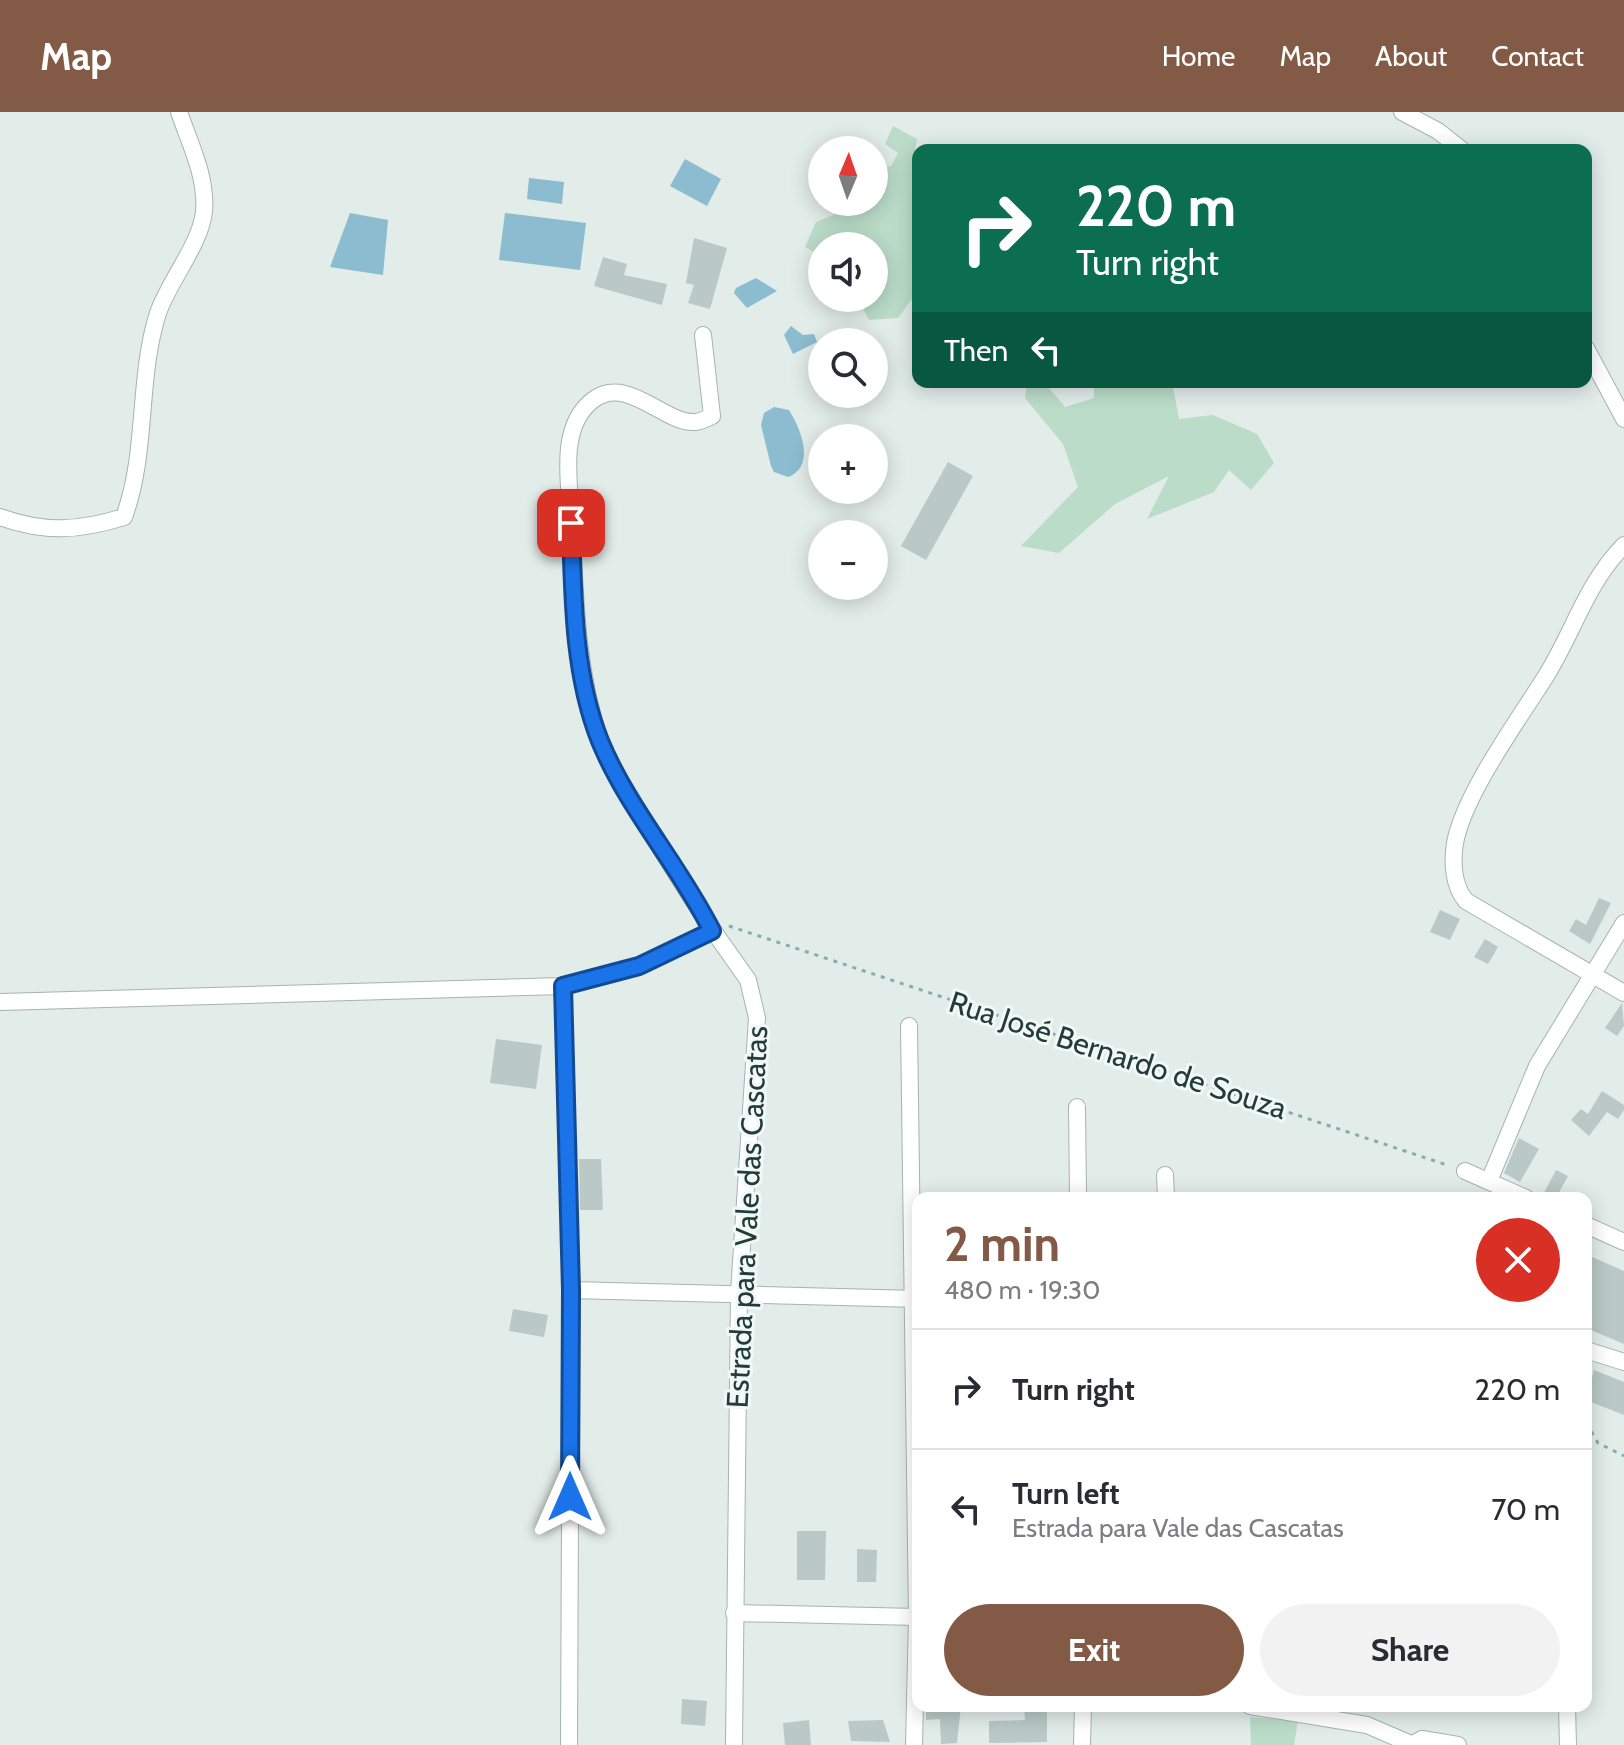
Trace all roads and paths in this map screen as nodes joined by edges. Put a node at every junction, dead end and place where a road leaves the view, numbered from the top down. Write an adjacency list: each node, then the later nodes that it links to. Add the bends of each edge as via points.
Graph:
1 (179, 112): 7 (street, via 203,182 204,215 159,310 148,351 136,484 124,517 86,529 26,526)
2 (1402, 112): 3 (street)
3 (1454, 144)
4 (703, 335): 10 (street, Estrada para Vale das Cascatas, via 712,416 695,422 673,417 634,395 606,396 593,400 568,448 574,607 600,740)
5 (1592, 359): 6 (street)
6 (1624, 419)
7 (0, 517)
8 (1620, 555): 11 (street, via 1585,595 1554,661 1482,781 1460,825 1454,862 1458,892 1466,901)
9 (1624, 923): 11 (street)
10 (710, 925): 12 (street, via 639,966); 17 (path, Rua José Bernardo de Souza); 27 (street, Estrada para Vale das Cascatas, via 748,980 757,1018)
11 (1595, 975): 13 (street); 19 (street, via 1537,1066)
12 (563, 986): 14 (street); 26 (street)
13 (1624, 993)
14 (0, 1002)
15 (909, 1026): 20 (street)
16 (1077, 1107): 21 (street)
17 (1465, 1171): 19 (street)
18 (1165, 1175): 22 (street)
19 (1489, 1181): 23 (street)
20 (913, 1192)
21 (1078, 1192)
22 (1166, 1192)
23 (1513, 1192)
24 (1592, 1228): 25 (street)
25 (1624, 1242)
26 (571, 1290): 27 (street); 39 (street)
27 (739, 1293): 28 (street); 33 (street, Estrada para Vale das Cascatas)
28 (912, 1299)
29 (1592, 1352): 30 (street)
30 (1624, 1362)
31 (1592, 1433): 32 (path, via 1598,1443)
32 (1624, 1456)
33 (734, 1613): 34 (street); 40 (street, Estrada para Vale das Cascatas)
34 (912, 1617)
35 (915, 1712): 41 (street)
36 (1083, 1712): 42 (street)
37 (1287, 1712): 43 (street, via 1367,1725)
38 (1567, 1712): 45 (street)
39 (569, 1745)
40 (734, 1745)
41 (914, 1745)
42 (1082, 1745)
43 (1411, 1745): 44 (street, via 1422,1739)
44 (1458, 1745)
45 (1568, 1745)

